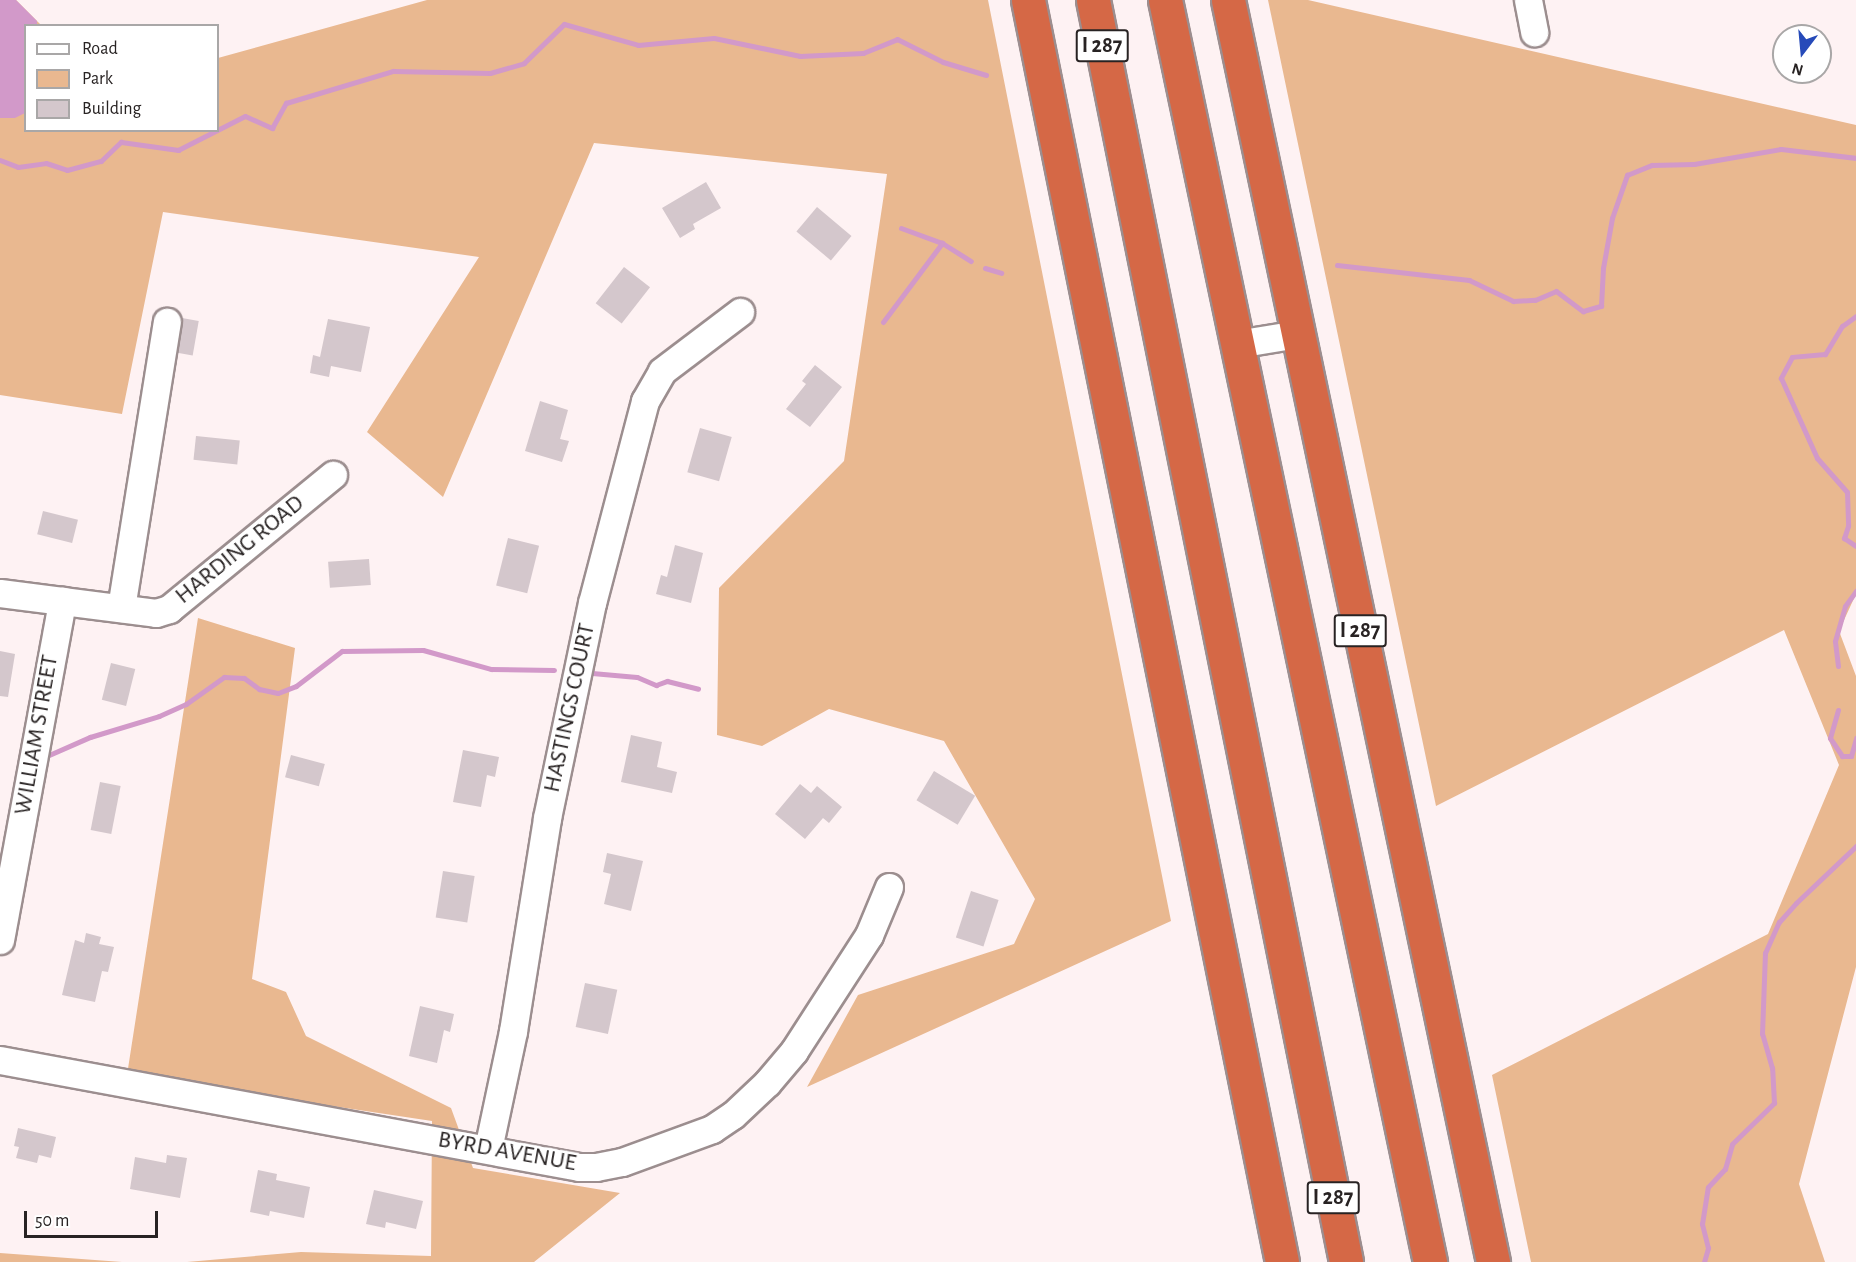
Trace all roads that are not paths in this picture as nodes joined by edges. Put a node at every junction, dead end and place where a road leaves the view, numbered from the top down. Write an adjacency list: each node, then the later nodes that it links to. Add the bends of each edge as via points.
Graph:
1 (1028, 0): 21 (highway, I 287)
2 (1084, 0): 8 (highway)
3 (1093, 0): 8 (highway, I 287)
4 (1165, 0): 12 (highway, I 287)
5 (1228, 0): 11 (highway, I 287)
6 (1528, 0): 7 (street)
7 (1534, 32)
8 (1111, 91): 22 (highway, I 287)
9 (740, 312): 20 (street, HASTINGS COURT, via 662,371 645,401 592,603 552,796)
10 (167, 322): 16 (street)
11 (1298, 334): 12 (street); 24 (highway, I 287)
12 (1237, 344): 23 (highway, I 287)
13 (333, 475): 16 (street, HARDING ROAD, via 169,609 156,613)
14 (0, 593): 15 (street, HARDING ROAD)
15 (62, 601): 16 (street, HARDING ROAD); 18 (street, WILLIAM STREET)
16 (121, 608)
17 (889, 887): 20 (street, BYRD AVENUE, via 868,935 794,1051 733,1115 700,1133 622,1162 596,1167)
18 (0, 940)
19 (0, 1060): 20 (street, BYRD AVENUE)
20 (489, 1149)
21 (1282, 1262)
22 (1346, 1262)
23 (1430, 1262)
24 (1493, 1262)

